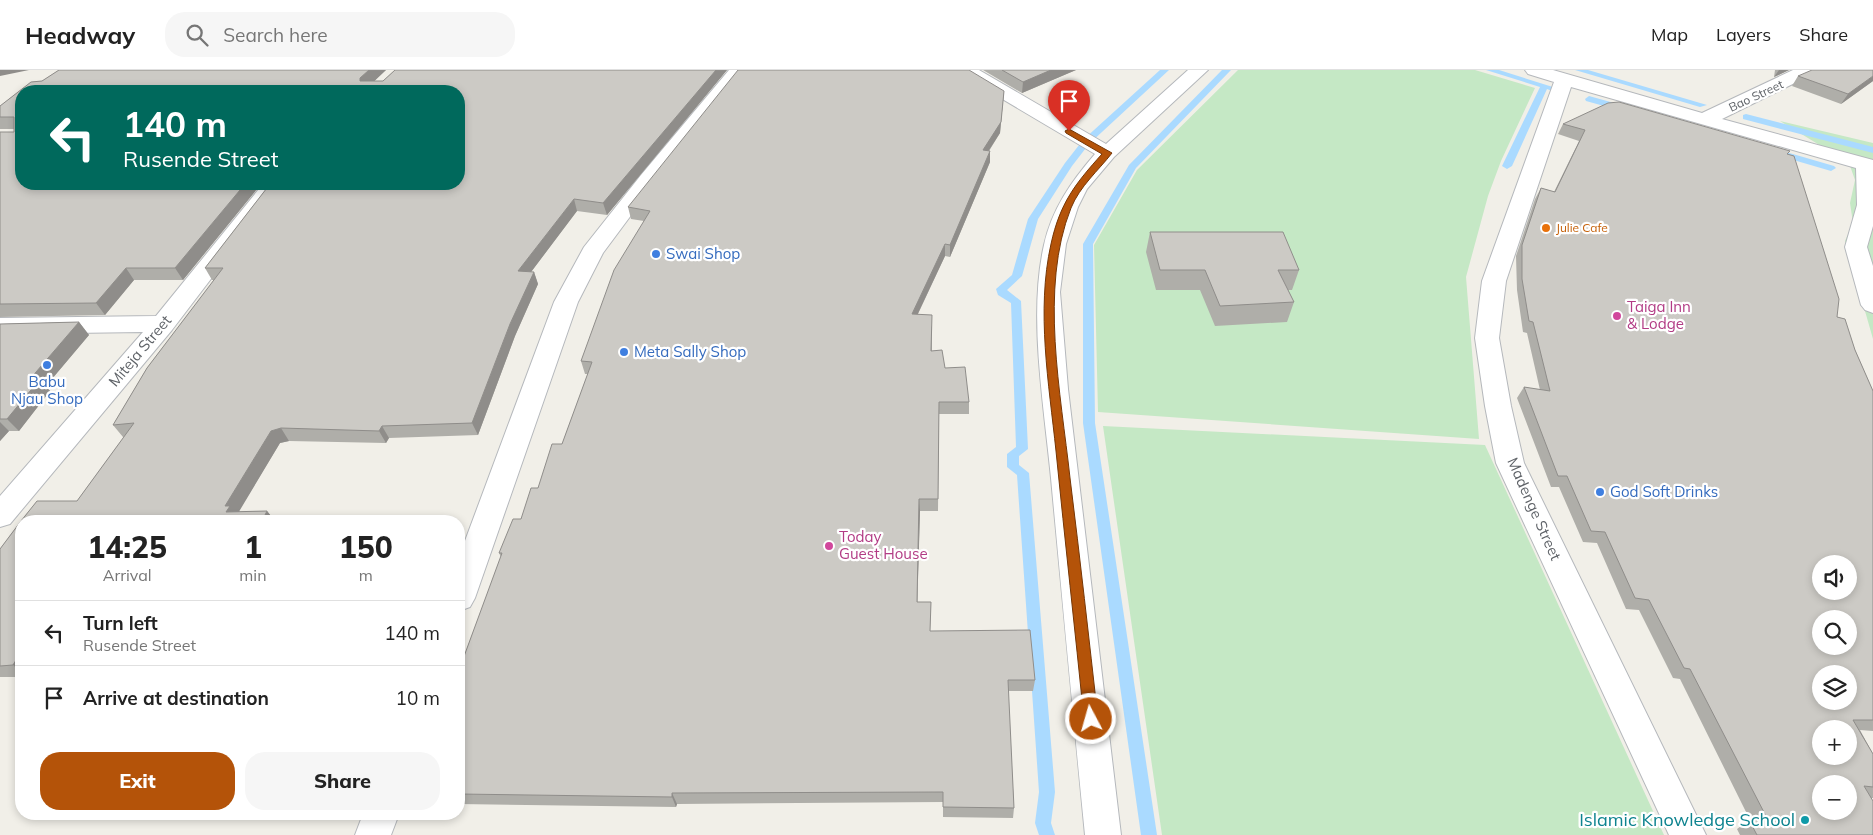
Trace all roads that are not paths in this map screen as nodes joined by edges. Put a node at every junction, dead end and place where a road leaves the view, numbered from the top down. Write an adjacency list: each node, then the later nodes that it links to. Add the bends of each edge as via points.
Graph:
1 (739, 70): 15 (street, via 592,252 566,302)
2 (966, 70): 8 (street)
3 (1199, 70): 8 (street)
4 (1534, 70): 6 (street)
5 (1807, 70): 7 (street, Bao Street)
6 (1564, 79): 7 (street); 19 (street, Madenge Street, via 1494,280 1488,338 1498,406 1510,463)
7 (1704, 120): 9 (street)
8 (1108, 153): 18 (street, via 1078,187 1066,207 1055,244 1048,292 1055,389)
9 (1869, 165): 11 (street, via 1868,205 1856,246)
10 (270, 190): 12 (street, Miteja Street)
11 (1873, 305)
12 (163, 324): 13 (street); 14 (street, Miteja Street)
13 (0, 326)
14 (0, 516)
15 (465, 581)
16 (379, 820): 17 (street)
17 (373, 835)
18 (1104, 835)
19 (1688, 835)

